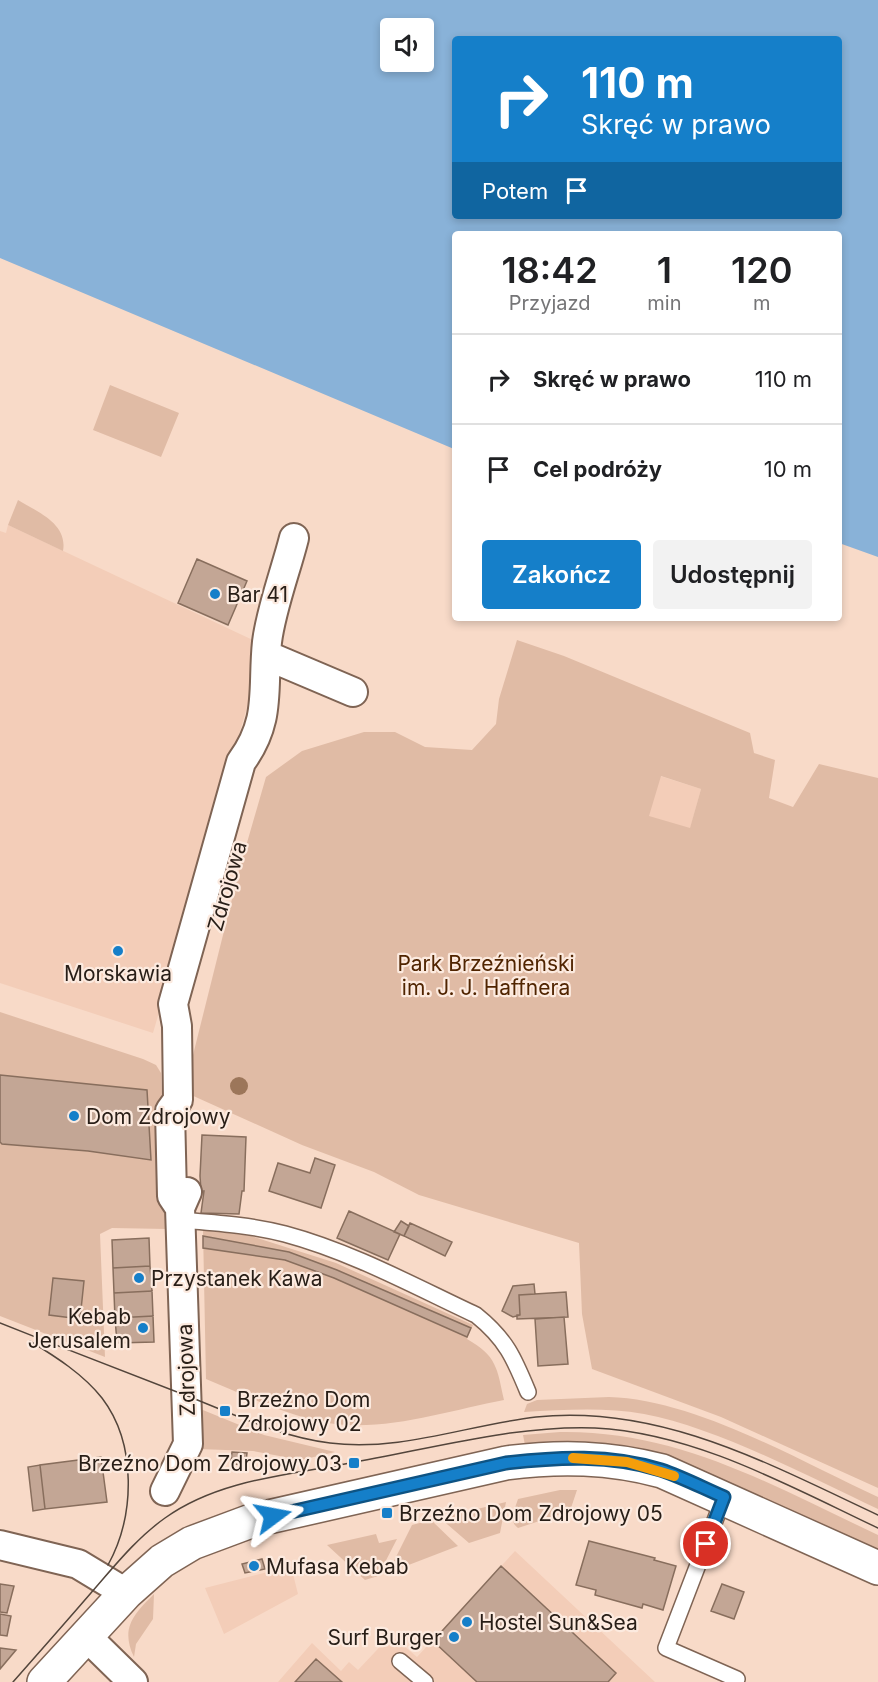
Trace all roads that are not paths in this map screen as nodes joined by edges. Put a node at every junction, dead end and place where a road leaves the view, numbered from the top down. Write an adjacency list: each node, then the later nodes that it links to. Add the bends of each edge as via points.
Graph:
1 (294, 538): 2 (street, Zdrojowa, via 267,642)
2 (278, 657): 3 (street); 4 (street, Zdrojowa, via 256,741 260,767 192,1010 177,1026 178,1100 170,1111 172,1196)
3 (353, 692)
4 (180, 1214): 5 (lane, via 248,1226 344,1254 476,1315 511,1350); 6 (street, Zdrojowa, via 188,1444)
5 (528, 1392)
6 (165, 1491)
7 (724, 1497): 9 (street); 10 (street, via 662,1471 627,1462 544,1458 506,1463 251,1521 212,1534 162,1561); 13 (lane, via 666,1648)
8 (0, 1545): 10 (street, via 78,1564)
9 (878, 1568)
10 (126, 1593): 11 (street)
11 (86, 1636): 14 (street); 15 (street)
12 (400, 1661): 16 (lane)
13 (737, 1679)
14 (44, 1682)
15 (133, 1682)
16 (425, 1682)

